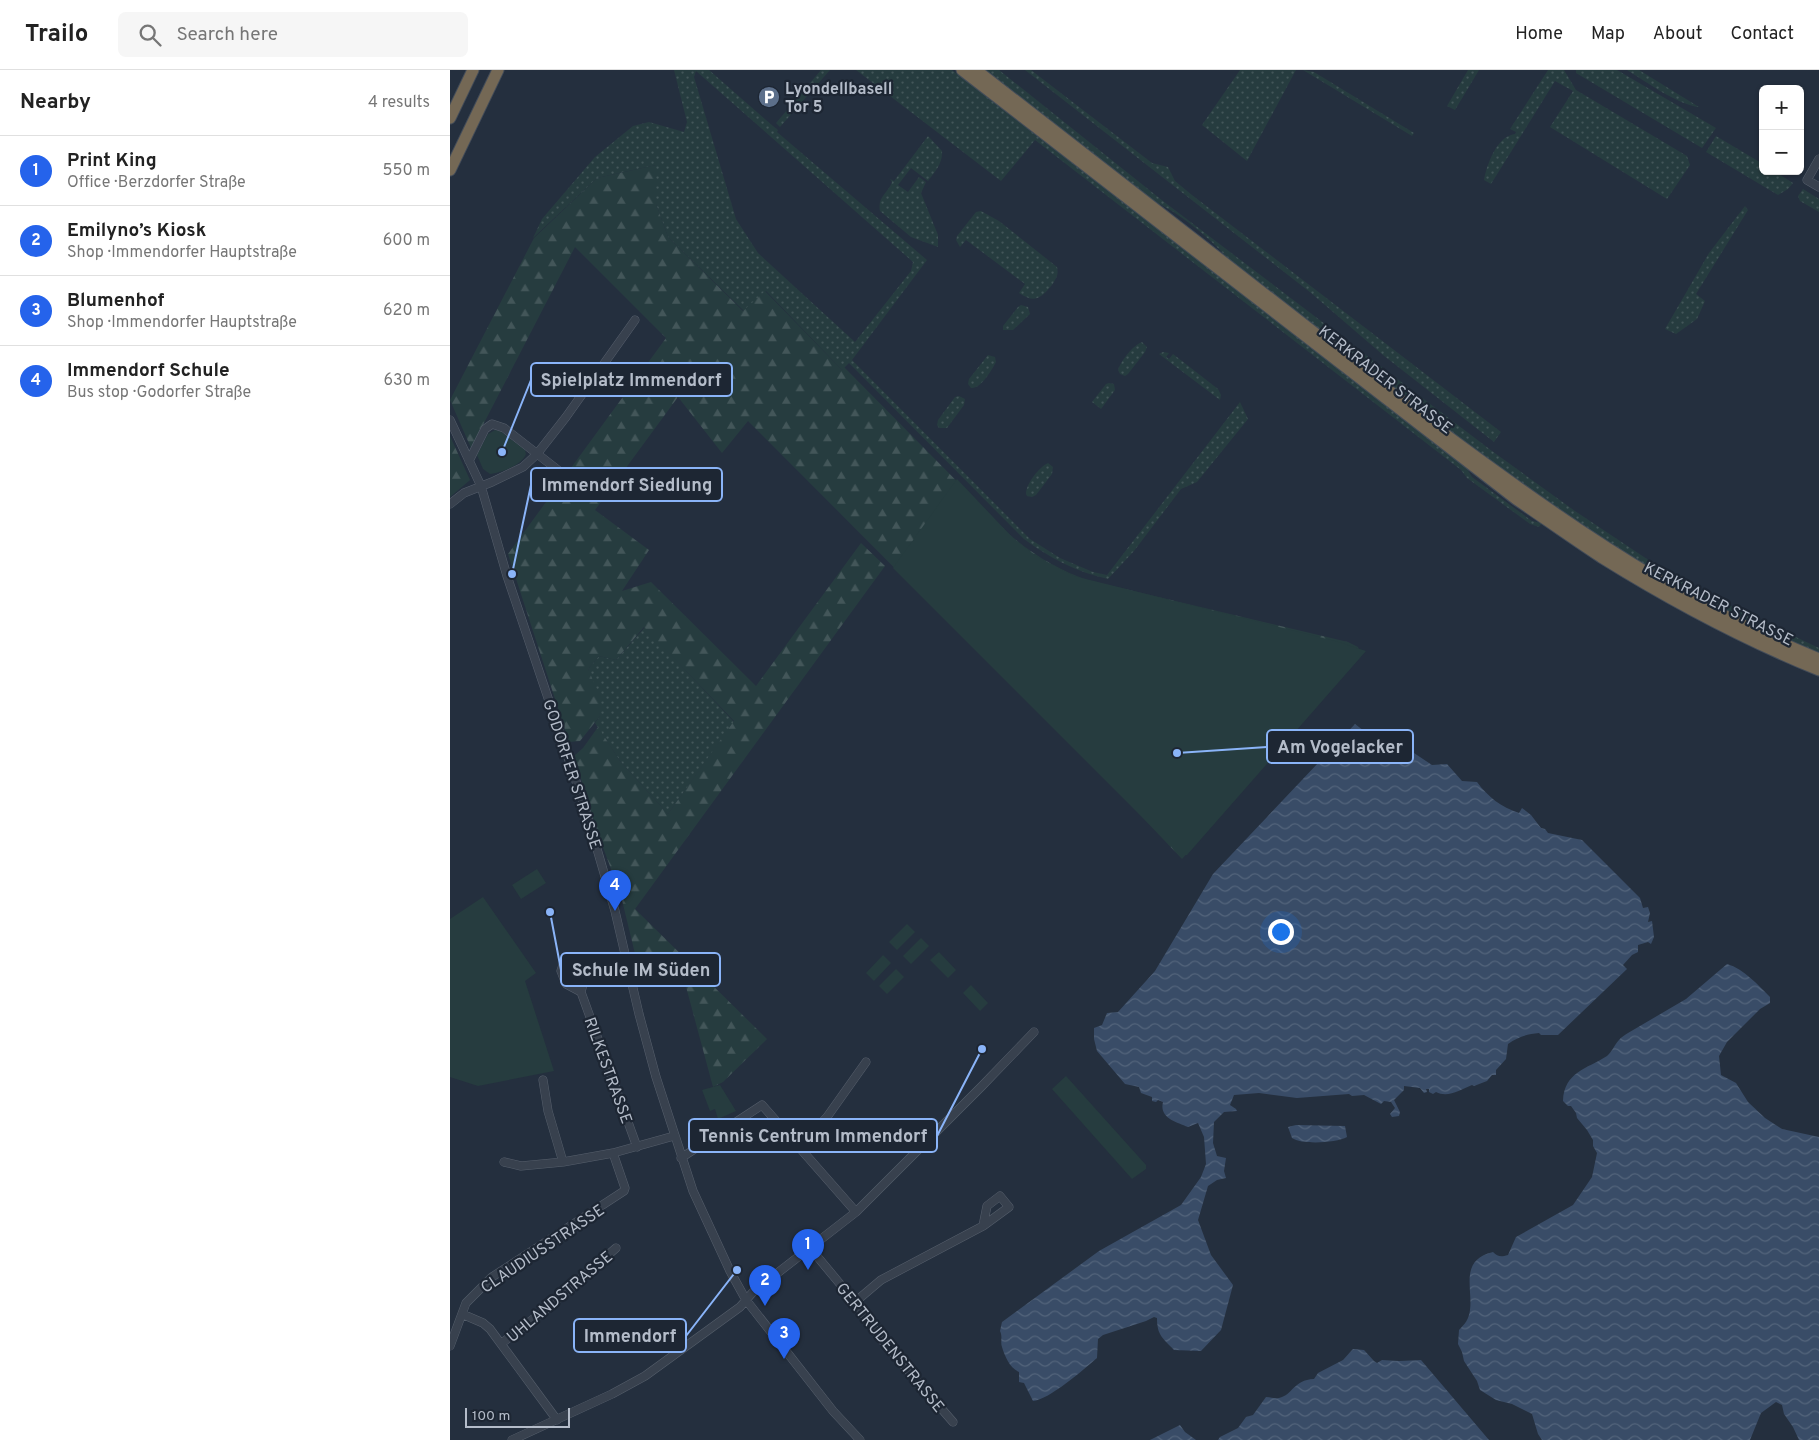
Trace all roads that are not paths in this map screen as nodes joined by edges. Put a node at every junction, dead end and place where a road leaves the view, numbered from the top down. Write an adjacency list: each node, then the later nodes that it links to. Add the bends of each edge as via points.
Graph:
1 (473, 70): 5 (highway)
2 (498, 70): 7 (highway)
3 (962, 70): 17 (highway, KERKRADER STRASSE, via 1516,498 1653,589 1746,638)
4 (976, 70): 16 (highway, KERKRADER STRASSE, via 1521,490 1656,578 1750,629)
5 (450, 118)
6 (1819, 159): 8 (street, via 1807,180)
7 (450, 170)
8 (1819, 187)
9 (635, 320): 11 (street)
10 (450, 420): 12 (street, GODORFER STRASSE)
11 (537, 454): 12 (street, via 504,428 492,424 485,429); 13 (street); 14 (street, via 524,467)
12 (469, 461): 14 (street, GODORFER STRASSE)
13 (563, 474)
14 (481, 486): 15 (street); 22 (street, GODORFER STRASSE, via 616,911 639,1014)
15 (450, 504)
16 (1819, 659)
17 (1819, 670)
18 (581, 992): 24 (street, RILKESTRASSE)
19 (1034, 1032): 29 (street)
20 (866, 1062): 23 (street, via 827,1117)
21 (543, 1080): 28 (street, via 548,1111)
22 (674, 1136): 24 (street); 26 (street, GODORFER STRASSE)
23 (799, 1147): 26 (street, via 762,1105); 29 (street)
24 (636, 1148): 25 (street)
25 (613, 1154): 28 (street); 35 (street, CLAUDIUSSTRASSE, via 625,1188 621,1195 492,1277 470,1298)
26 (681, 1158): 33 (street, GODORFER STRASSE, via 701,1211)
27 (504, 1162): 28 (street, via 520,1166)
28 (564, 1162)
29 (856, 1212): 32 (street)
30 (983, 1226): 34 (street, via 880,1280)
31 (616, 1248): 36 (street, UHLANDSTRASSE)
32 (811, 1249): 33 (street); 34 (street, GERTRUDENSTRASSE)
33 (746, 1300): 38 (street, via 645,1376); 41 (street, GODORFER STRASSE, via 833,1411)
34 (855, 1302): 39 (street, GERTRUDENSTRASSE, via 882,1340)
35 (462, 1314): 36 (street, via 490,1328); 37 (street, CLAUDIUSSTRASSE)
36 (502, 1343): 38 (street)
37 (450, 1346)
38 (557, 1420): 40 (street)
39 (953, 1422)
40 (512, 1440)
41 (860, 1440)

